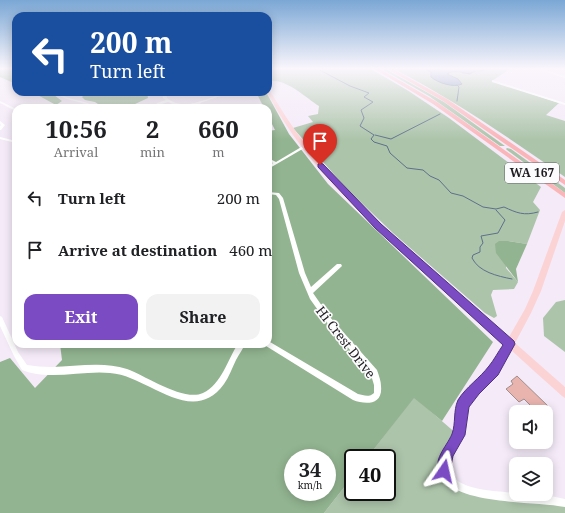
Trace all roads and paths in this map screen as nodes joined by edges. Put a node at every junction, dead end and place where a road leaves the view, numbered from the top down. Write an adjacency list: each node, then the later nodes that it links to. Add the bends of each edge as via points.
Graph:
1 (416, 92): 22 (highway, WA 167)
2 (431, 92): 26 (highway, WA 167)
3 (527, 92): 15 (street)
4 (62, 96): 11 (street)
5 (165, 96): 8 (street)
6 (218, 96): 10 (street)
7 (271, 96): 21 (main road, via 285,122)
8 (167, 101): 12 (street); 13 (street)
9 (0, 102): 16 (street)
10 (198, 103): 14 (street)
11 (88, 104)
12 (158, 104)
13 (179, 104)
14 (190, 104)
15 (565, 104)
16 (12, 108)
17 (0, 122): 18 (street, via 4,125)
18 (0, 129)
19 (0, 138): 20 (street)
20 (12, 140)
21 (304, 147): 24 (street); 34 (main road, via 378,226)
22 (499, 149): 28 (highway, WA 167); 29 (highway)
23 (272, 161): 24 (street)
24 (275, 163): 25 (street)
25 (272, 165)
26 (565, 182)
27 (272, 193): 32 (street, Hi Crest Drive, via 281,198 302,273)
28 (565, 196)
29 (565, 201)
30 (565, 213): 34 (main road, via 537,291)
31 (340, 266): 32 (street)
32 (310, 292): 36 (street, Hi Crest Drive, via 327,318 374,373 379,387 375,397 368,400 356,397)
33 (0, 319): 35 (street)
34 (510, 344): 39 (main road); 40 (street, via 493,371 463,404 458,435 448,452 444,471 453,483 470,492)
35 (12, 345)
36 (272, 346)
37 (13, 348): 38 (street, via 25,368 42,371 100,368 118,370 170,392 197,398 214,389 227,373)
38 (240, 348)
39 (565, 393)
40 (565, 503)

